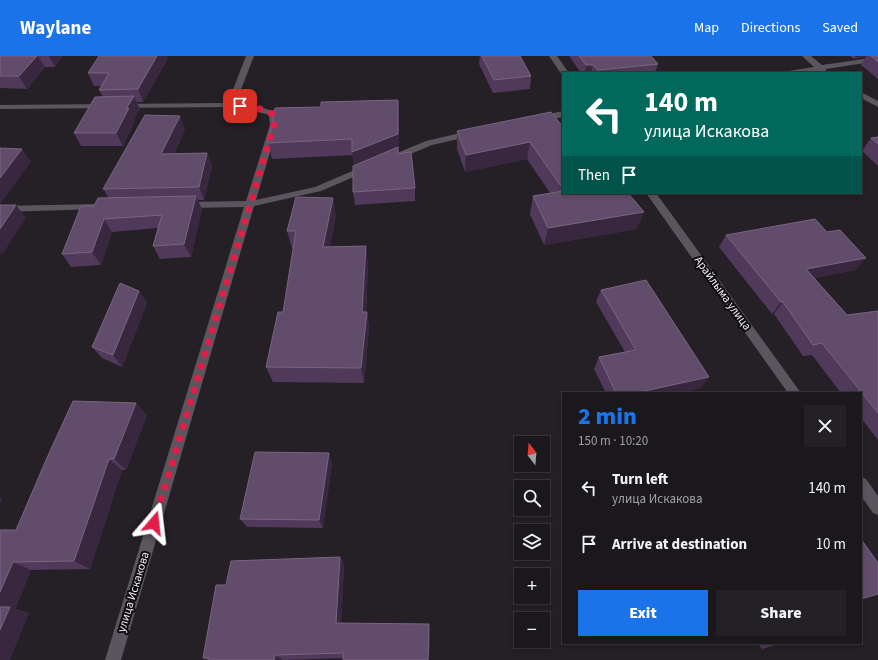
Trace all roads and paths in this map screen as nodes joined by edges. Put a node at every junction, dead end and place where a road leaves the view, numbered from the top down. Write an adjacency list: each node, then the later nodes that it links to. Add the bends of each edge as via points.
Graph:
1 (250, 56): 10 (street)
2 (553, 56): 6 (street)
3 (806, 56): 5 (street)
4 (878, 59): 5 (street)
5 (819, 68): 7 (street); 8 (street)
6 (564, 72)
7 (794, 72)
8 (825, 72)
9 (862, 95): 11 (street)
10 (228, 105): 12 (street); 17 (street, улица Искакова, via 252,106 273,114 274,125)
11 (878, 105)
12 (0, 107)
13 (562, 114): 14 (street)
14 (526, 122)
15 (481, 131): 17 (street, via 429,143 318,189)
16 (652, 194): 21 (street, Арайлыма улица)
17 (251, 204): 18 (street); 24 (street, улица Искакова)
18 (172, 206)
19 (110, 207): 20 (street)
20 (0, 209)
21 (794, 392)
22 (862, 485): 23 (street)
23 (878, 508)
24 (113, 660)

